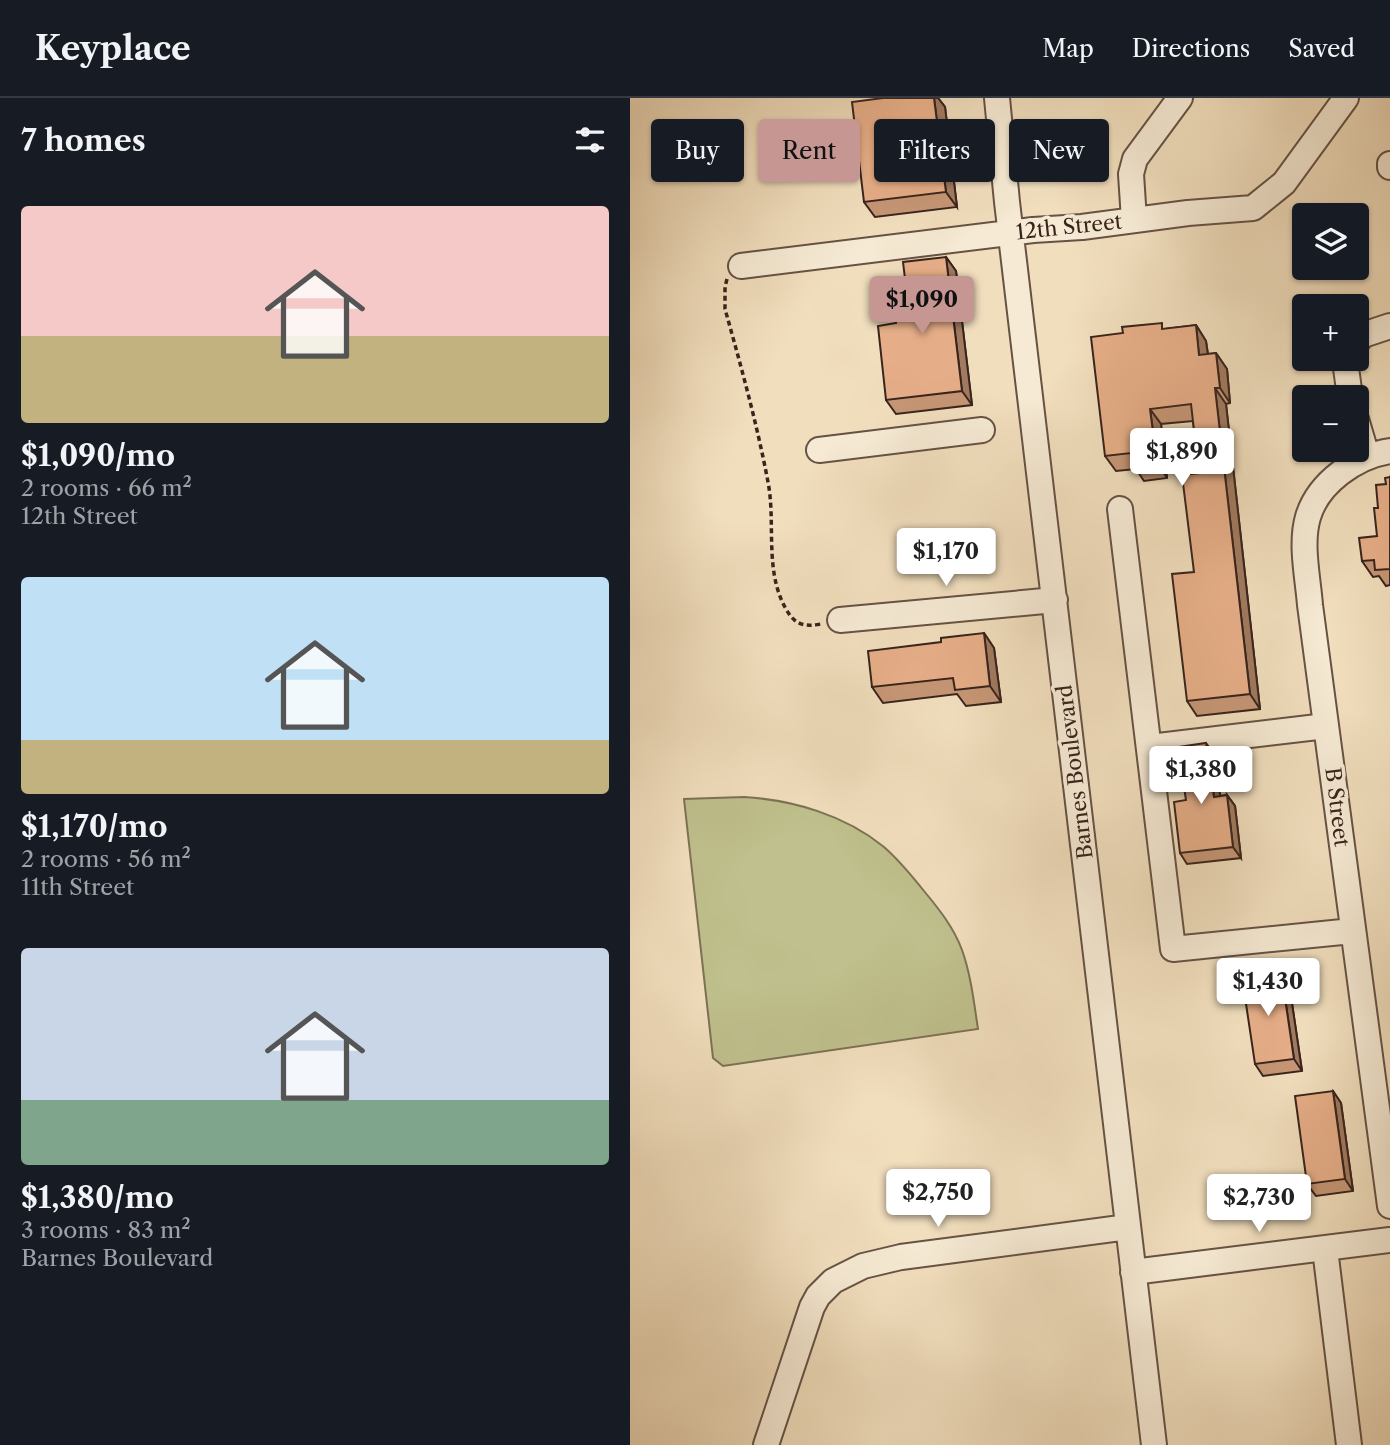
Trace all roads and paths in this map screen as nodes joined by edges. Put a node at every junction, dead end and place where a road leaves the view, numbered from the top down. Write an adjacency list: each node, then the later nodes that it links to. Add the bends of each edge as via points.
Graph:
1 (998, 98): 5 (street, Barnes Boulevard)
2 (1181, 98): 4 (street, via 1135,159 1131,174)
3 (1346, 98): 4 (street, 12th Street, via 1284,183 1253,208)
4 (1134, 220): 5 (street, 12th Street)
5 (1011, 232): 6 (street, 12th Street); 14 (street, Barnes Boulevard)
6 (741, 266): 15 (path, via 725,286 725,309 768,484 775,586 798,624)
7 (1390, 326): 8 (street)
8 (1369, 333)
9 (982, 430): 11 (street)
10 (1369, 438): 12 (street)
11 (819, 450)
12 (1379, 453): 16 (street, B Street, via 1332,480 1308,516 1307,570)
13 (1120, 509): 17 (street)
14 (1055, 600): 15 (street); 20 (street, Barnes Boulevard)
15 (840, 620)
16 (1326, 726): 17 (street); 18 (street, B Street)
17 (1150, 747): 18 (street, via 1172,949)
18 (1352, 930): 19 (street, B Street)
19 (1390, 1206)
20 (1128, 1227): 23 (street, Barnes Boulevard); 24 (street, via 901,1257 841,1276 818,1296 805,1323)
21 (1390, 1240): 22 (street)
22 (1325, 1249): 23 (street); 26 (street)
23 (1133, 1272): 25 (street, Barnes Boulevard)
24 (766, 1445)
25 (1154, 1445)
26 (1349, 1445)

